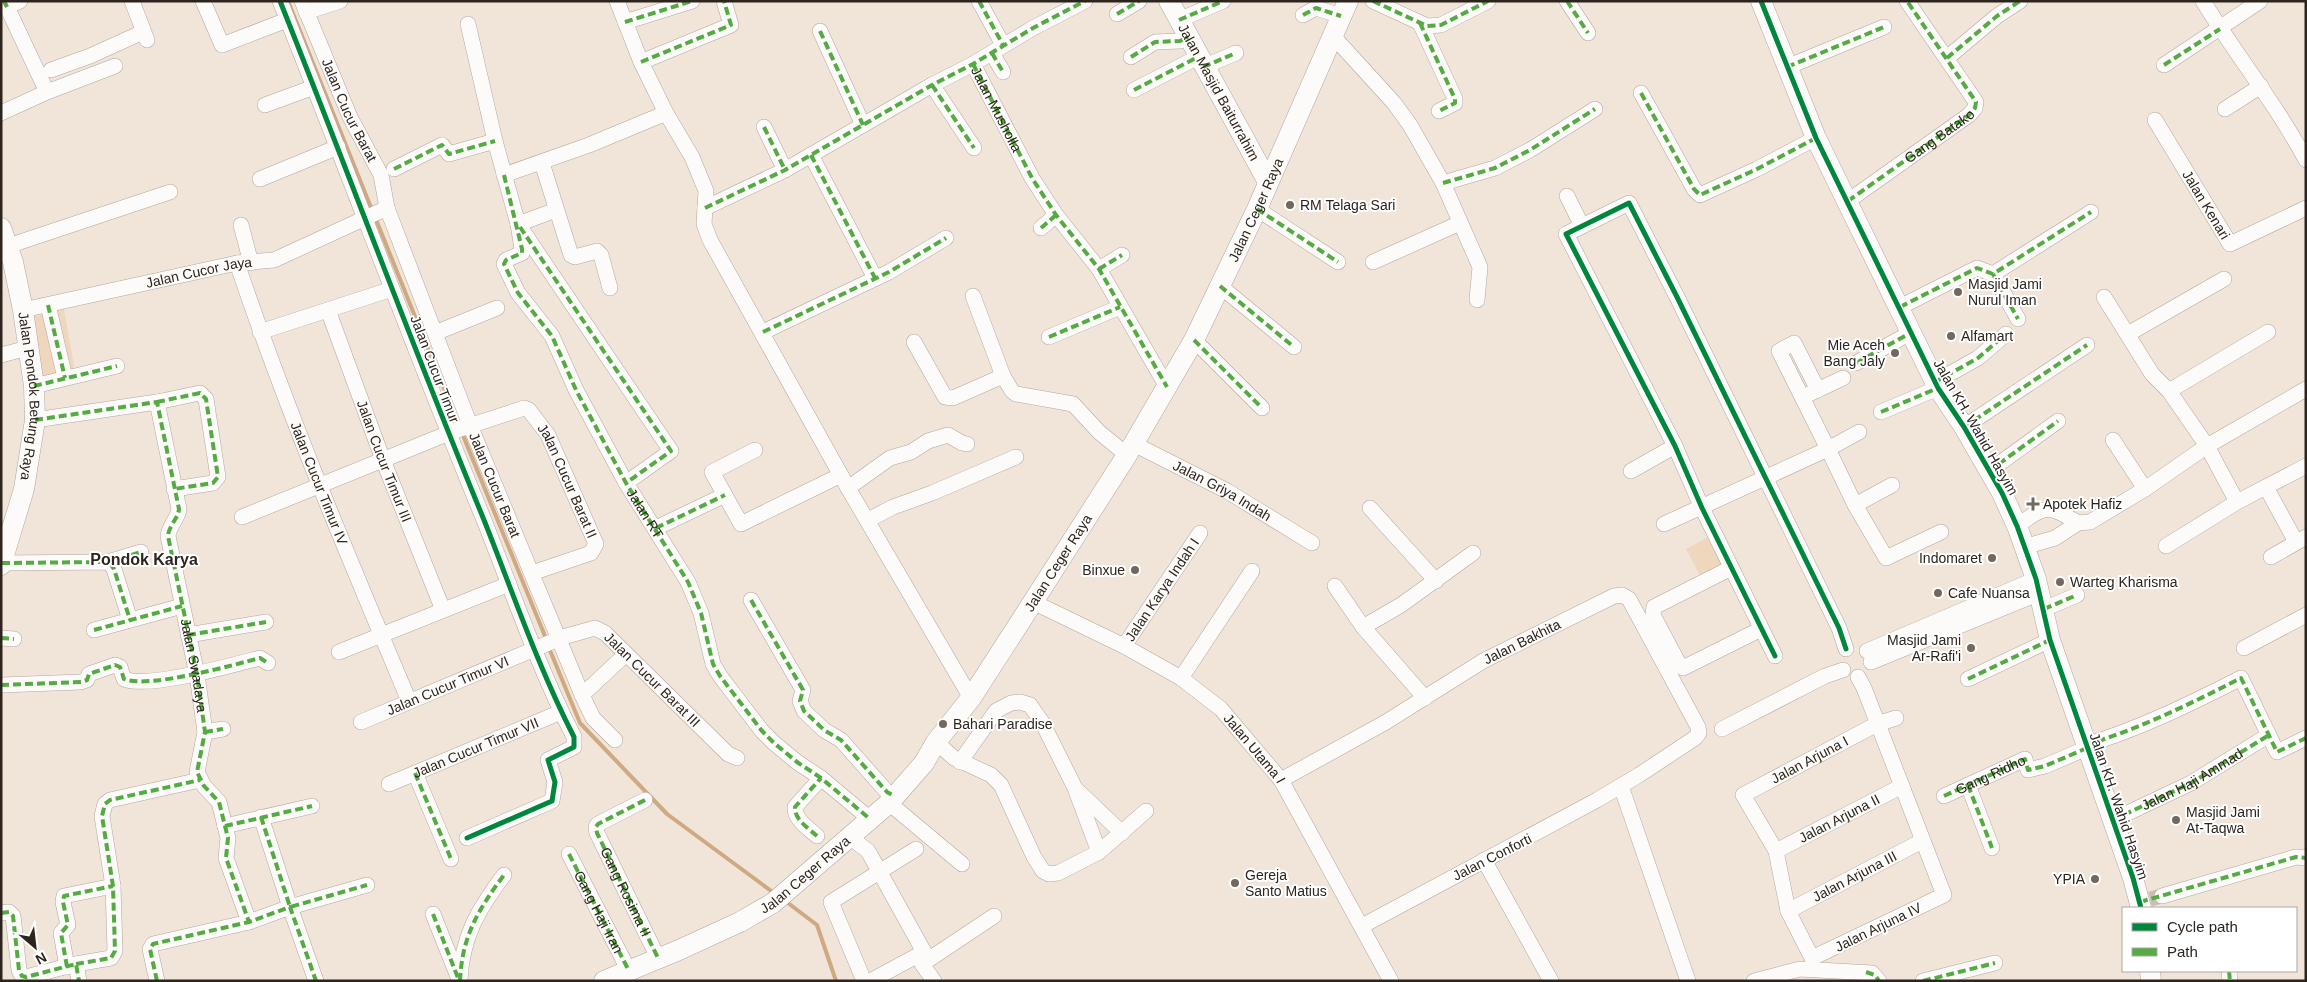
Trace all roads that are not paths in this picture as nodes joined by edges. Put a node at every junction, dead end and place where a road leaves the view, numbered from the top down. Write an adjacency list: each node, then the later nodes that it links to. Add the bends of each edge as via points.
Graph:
1 (132, 1): 46 (street, via 145,37)
2 (203, 1): 26 (street, via 222,44)
3 (280, 1): 26 (street, Jalan Cucur Timur)
4 (340, 1): 22 (street)
5 (617, 1): 27 (street)
6 (692, 1): 27 (street)
7 (724, 1): 40 (street, via 731,25)
8 (979, 1): 36 (street)
9 (1085, 1): 36 (street)
10 (1140, 1): 24 (street)
11 (1169, 1): 31 (main road, Jalan Masjid Baiturrahim)
12 (1223, 1): 31 (street)
13 (1373, 1): 28 (street)
14 (1488, 1): 28 (street, via 1441,25)
15 (1567, 1): 34 (street)
16 (1761, 1): 45 (main road, Jalan KH. Wahid Hasyim)
17 (1907, 1): 39 (street, Gang Batako)
18 (2020, 1): 39 (street)
19 (2203, 1): 32 (street)
20 (2260, 1): 32 (street)
21 (11, 3): 52 (street)
22 (304, 7): 81 (street, Jalan Cucur Barat, via 350,117 381,175)
23 (1345, 9): 25 (street, via 1316,8); 35 (main road, Jalan Ceger Raya)
24 (1117, 14)
25 (1303, 15)
26 (287, 20): 50 (street, Jalan Cucur Timur)
27 (626, 22): 40 (street)
28 (1420, 23): 57 (street, via 1455,99 1455,103)
29 (468, 24): 64 (street, Jalan RT)
30 (1884, 27): 45 (street)
31 (1183, 28): 38 (street, via 1180,41 1155,42); 41 (main road, Jalan Masjid Baiturrahim)
32 (2220, 29): 43 (street); 49 (street)
33 (820, 31): 61 (street)
34 (1588, 33)
35 (1332, 35): 74 (main road, Jalan Ceger Raya); 75 (street, via 1394,103)
36 (998, 49): 42 (street); 47 (street)
37 (1236, 53): 41 (street)
38 (1131, 57)
39 (1947, 58): 78 (street, Gang Batako, via 1976,102 1975,108)
40 (641, 62): 59 (street)
41 (1200, 62): 51 (street); 74 (main road, Jalan Masjid Baiturrahim)
42 (973, 64): 48 (street, Jalan Musholla); 85 (street, Jalan Musholla, via 1032,178)
43 (2164, 65)
44 (115, 66): 52 (street)
45 (1787, 67): 63 (main road, Jalan KH. Wahid Hasyim)
46 (51, 70)
47 (1003, 72)
48 (932, 85): 61 (street, Jalan Musholla); 66 (street)
49 (2261, 86): 56 (street); 68 (street)
50 (314, 87): 54 (street); 65 (street, Jalan Cucur Timur)
51 (1134, 90)
52 (47, 92): 58 (street)
53 (1641, 93): 63 (street, via 1700,195)
54 (265, 105)
55 (1595, 109): 75 (street, via 1496,168)
56 (2225, 109)
57 (1440, 111)
58 (1, 113)
59 (666, 113): 69 (street); 79 (street, via 698,169 706,191)
60 (2154, 120): 80 (street, Jalan Kenari, via 2230,244)
61 (863, 125): 67 (street, Jalan Musholla)
62 (764, 127): 71 (street)
63 (1816, 138): 78 (main road, Jalan KH. Wahid Hasyim)
64 (495, 141): 70 (street, via 449,154 442,145); 72 (street, Jalan RT)
65 (338, 147): 73 (street); 86 (street, Jalan Cucur Timur)
66 (974, 148)
67 (811, 155): 71 (street, Jalan Musholla); 100 (street)
68 (2306, 160)
69 (542, 163): 72 (street); 83 (street)
70 (394, 169)
71 (785, 170): 79 (street, Jalan Musholla)
72 (504, 175): 88 (street, Jalan RT)
73 (260, 179)
74 (1268, 182): 82 (main road, Jalan Ceger Raya)
75 (1443, 183): 87 (street)
76 (170, 192): 92 (street)
77 (1567, 196): 90 (street)
78 (1848, 201): 110 (main road, Jalan KH. Wahid Hasyim)
79 (705, 208): 116 (street, via 704,224 710,240)
80 (2306, 208)
81 (385, 209): 86 (street, Jalan Cucor Jaya); 119 (street, Jalan Cucur Barat)
82 (1257, 209): 95 (street); 102 (main road, Jalan Ceger Raya)
83 (556, 210): 88 (street); 103 (street, via 571,254 575,257 597,251)
84 (2091, 212): 99 (street)
85 (1056, 215): 91 (street); 98 (street, Jalan Musholla)
86 (366, 216): 97 (street, Jalan Cucor Jaya, via 274,260); 104 (street, Jalan Cucur Timur)
87 (1460, 223): 96 (street); 107 (street, via 1480,267)
88 (518, 224): 163 (street, Jalan RT, via 522,253 504,264 518,292 552,336 576,390); 163 (street, via 671,451)
89 (241, 225): 97 (street, Jalan Cucur Timur IV)
90 (1582, 226): 151 (street, via 1566,234); 162 (street, via 1629,203)
91 (1041, 228)
92 (5, 237): 112 (main road, Jalan Pondok Betung Raya)
93 (946, 238): 100 (street)
94 (1122, 256): 98 (street)
95 (1338, 262)
96 (1372, 262)
97 (244, 263): 108 (street, Jalan Cucor Jaya); 115 (street, Jalan Cucur Timur IV)
98 (1099, 269): 109 (street, Jalan Musholla)
99 (1993, 274): 110 (street, via 1977,268); 114 (street)
100 (875, 278): 116 (street)
101 (2224, 279): 121 (street)
102 (1220, 286): 123 (main road, Jalan Ceger Raya); 126 (street)
103 (610, 288)
104 (392, 289): 113 (street); 147 (street, Jalan Cucur Timur)
105 (973, 296): 131 (street, Jalan Griya Indah)
106 (2104, 296): 121 (street)
107 (1477, 300)
108 (48, 305): 112 (street, Jalan Cucor Jaya); 132 (street)
109 (1120, 306): 122 (street); 136 (street, Jalan Musholla)
110 (1900, 307): 117 (main road, Jalan KH. Wahid Hasyim)
111 (497, 308): 119 (street)
112 (23, 310): 127 (main road, Jalan Pondok Betung Raya)
113 (328, 310): 115 (street); 157 (street, Jalan Cucur Timur III)
114 (2018, 319)
115 (260, 332): 165 (street, Jalan Cucur Timur IV)
116 (764, 332): 161 (street)
117 (1912, 332): 129 (street); 134 (main road, Jalan KH. Wahid Hasyim)
118 (2268, 332): 139 (street)
119 (436, 333): 147 (street, Jalan Cucur Barat)
120 (2006, 334): 134 (street, via 1978,358)
121 (2128, 334): 139 (street, via 2152,374)
122 (1049, 337)
123 (1194, 340): 136 (main road, Jalan Ceger Raya); 142 (street)
124 (914, 342): 131 (street, via 945,397 953,398)
125 (2087, 345): 146 (street)
126 (1294, 347)
127 (28, 348): 128 (street); 135 (main road, Jalan Pondok Betung Raya)
128 (1, 355)
129 (1856, 363)
130 (117, 366): 132 (street)
131 (1003, 376): 153 (street, Jalan Griya Indah, via 1016,394 1073,404 1099,432)
132 (65, 378): 135 (street)
133 (1843, 378): 138 (street)
134 (1937, 385): 143 (street); 146 (main road, Jalan KH. Wahid Hasyim)
135 (34, 386): 144 (main road, Jalan Pondok Betung Raya)
136 (1167, 387): 153 (main road, Jalan Ceger Raya)
137 (2306, 389): 152 (street)
138 (1818, 390): 140 (street); 140 (street, via 1794,343 1779,351)
139 (2169, 391): 152 (street)
140 (1803, 397): 155 (street)
141 (157, 402): 144 (street); 168 (street, Jalan Swadaya); 168 (street, via 200,393 206,399 218,477 214,483)
142 (1262, 408)
143 (1881, 412)
144 (35, 420): 191 (main road, Jalan Pondok Betung Raya, via 24,489)
145 (2058, 422): 159 (street)
146 (1964, 427): 159 (main road, Jalan KH. Wahid Hasyim)
147 (460, 429): 157 (street); 194 (street, Jalan Cucur Barat); 194 (street, Jalan Cucur Barat II, via 522,408 529,410 548,435 596,540 596,547 591,553); 196 (street, Jalan Cucur Timur)
148 (1860, 432): 155 (street)
149 (2113, 440): 169 (street)
150 (967, 444): 167 (street, via 948,435 933,439 911,452 890,458)
151 (1675, 446): 160 (street); 174 (street)
152 (2206, 446): 169 (street); 171 (street)
153 (1130, 448): 184 (street, Jalan Griya Indah, via 1227,491); 201 (main road, Jalan Ceger Raya)
154 (755, 450): 170 (street, via 712,472)
155 (1828, 450): 162 (street); 172 (street)
156 (1016, 457): 176 (street)
157 (384, 460): 165 (street); 203 (street, Jalan Cucur Timur III)
158 (2306, 466): 166 (street)
159 (1989, 471): 179 (main road, Jalan KH. Wahid Hasyim)
160 (1631, 472)
161 (840, 474): 167 (street); 170 (street, via 741,524)
162 (1765, 480): 174 (street); 221 (street)
163 (626, 483): 180 (street, Jalan RT)
164 (1892, 485): 172 (street)
165 (319, 487): 175 (street); 211 (street, Jalan Cucur Timur IV)
166 (2266, 487): 171 (street); 183 (street)
167 (848, 488): 176 (street)
168 (174, 489): 202 (street, Jalan Swadaya, via 179,511 168,536)
169 (2145, 489): 177 (street, via 2090,522)
170 (725, 495): 180 (street)
171 (2237, 502): 185 (street)
172 (1855, 505): 181 (street, via 1886,558)
173 (1370, 508): 195 (street)
174 (1702, 508): 178 (street); 192 (street)
175 (242, 517)
176 (868, 520): 228 (street)
177 (2078, 523): 179 (street, via 2057,509 2040,509); 186 (street, via 2055,538)
178 (1664, 524)
179 (2017, 526): 186 (main road, Jalan KH. Wahid Hasyim)
180 (656, 528): 247 (street, Jalan RT, via 688,582 701,614 713,664 720,676 762,731 796,762)
181 (1941, 532)
182 (1200, 533): 214 (street, Jalan Karya Indah I)
183 (2301, 539): 189 (street)
184 (1312, 542)
185 (2166, 546)
186 (2024, 547): 198 (main road, Jalan KH. Wahid Hasyim)
187 (141, 552): 190 (street)
188 (1473, 553): 195 (street)
189 (2271, 557)
190 (108, 562): 191 (street); 205 (street, via 114,569)
191 (2, 564)
192 (1731, 568): 208 (street); 208 (street, via 1654,607 1653,615 1683,668)
193 (1252, 571): 224 (street)
194 (532, 573): 212 (street, Jalan Cucur Barat)
195 (1436, 581): 207 (street)
196 (510, 584): 203 (street); 216 (street, Jalan Cucur Timur)
197 (1335, 586): 207 (street)
198 (2040, 594): 199 (street); 213 (main road, Jalan KH. Wahid Hasyim); 221 (street, via 1943,624)
199 (2077, 595)
200 (751, 600): 257 (street, via 803,690 800,701 804,711 824,730 841,740)
201 (1033, 602): 214 (street, Jalan Utama I); 228 (main road, Jalan Ceger Raya)
202 (182, 606): 205 (street); 210 (street, Jalan Swadaya)
203 (443, 610): 211 (street)
204 (2306, 615): 215 (street)
205 (130, 620): 209 (street)
206 (266, 622): 210 (street)
207 (1363, 627): 229 (street)
208 (1760, 629): 219 (street)
209 (94, 630)
210 (188, 635): 223 (street, Jalan Swadaya)
211 (382, 635): 217 (street); 230 (street, Jalan Cucur Timur IV)
212 (556, 640): 216 (street, Jalan Cucur Timur VI); 218 (street, Jalan Cucur Barat III, via 595,628 603,631); 227 (street, Jalan Cucur Barat)
213 (2050, 640): 225 (street); 243 (main road, Jalan KH. Wahid Hasyim)
214 (1124, 646): 224 (street, Jalan Utama I)
215 (2244, 648)
216 (536, 649): 230 (street, Jalan Cucur Timur VI); 231 (street, Jalan Cucur Timur)
217 (339, 652)
218 (625, 655): 227 (street); 244 (street, Jalan Cucur Barat III, via 728,754)
219 (1775, 656)
220 (268, 663): 223 (street, via 260,658)
221 (1860, 664): 222 (street, via 1849,676); 222 (street, via 1841,655); 234 (street)
222 (1841, 667): 236 (street)
223 (197, 675): 226 (street, via 138,681 124,679 120,667 115,665 90,674 81,682); 237 (street, Jalan Swadaya)
224 (1181, 678): 249 (street, Jalan Utama I, via 1221,709)
225 (1968, 679)
226 (1, 685)
227 (582, 695): 241 (street, Jalan Cucur Barat, via 593,718)
228 (971, 698): 242 (main road, Jalan Ceger Raya)
229 (1425, 698): 239 (street, Jalan Bakhita, via 1483,661 1580,612 1622,595 1629,599 1698,727 1699,733); 249 (street, Jalan Bakhita)
230 (409, 701): 233 (street, Jalan Cucur Timur VI)
231 (561, 712): 246 (street, Jalan Cucur Timur VII); 266 (street, Jalan Cucur Timur, via 575,742 574,747 548,760 555,782 552,801)
232 (1896, 718): 234 (street, Jalan Arjuna I)
233 (361, 722)
234 (1876, 724): 252 (street, via 1895,759); 271 (street, Jalan Arjuna I, via 1742,795)
235 (223, 729): 237 (street)
236 (1722, 729)
237 (205, 732): 248 (street, Jalan Swadaya, via 197,766)
238 (2269, 735): 240 (street, via 2277,752); 243 (street, via 2241,678 2179,710); 262 (street, Jalan Haji Ammad, via 2191,784)
239 (1695, 738): 251 (street, Jalan Conforti)
240 (2306, 738)
241 (614, 740)
242 (936, 742): 245 (street); 257 (main road, Jalan Ceger Raya, via 924,763)
243 (2087, 747): 253 (street, Gang Ridho, via 2028,770 2025,759); 262 (main road, Jalan KH. Wahid Hasyim)
244 (737, 758)
245 (960, 762): 254 (street, via 996,711 1010,703 1030,704); 272 (street, via 991,775 1001,785 1043,871 1058,873)
246 (415, 772): 250 (street, Jalan Cucur Timur VII); 275 (street)
247 (822, 778): 261 (street, Jalan RT); 265 (street, via 795,806 796,817)
248 (200, 780): 263 (street, via 218,800); 281 (street, via 110,800 105,804 102,816)
249 (1281, 780): 289 (street, Jalan Utama I)
250 (390, 784)
251 (1622, 786): 276 (street, Jalan Conforti); 305 (street)
252 (1902, 786): 268 (street); 271 (street, Jalan Arjuna II)
253 (1968, 786): 255 (street, Gang Ridho); 269 (street)
254 (1074, 788): 264 (street); 272 (street)
255 (1944, 796)
256 (645, 800): 290 (street, Gang Rosima II, via 596,827)
257 (891, 800): 261 (main road, Jalan Ceger Raya); 277 (street)
258 (312, 806): 260 (street)
259 (1146, 811): 264 (street)
260 (260, 817): 263 (street); 283 (street)
261 (870, 819): 267 (main road, Jalan Ceger Raya)
262 (2113, 820): 282 (main road, Jalan KH. Wahid Hasyim)
263 (225, 826): 288 (street, via 226,858)
264 (1122, 833): 272 (street)
265 (816, 836)
266 (467, 838)
267 (851, 838): 278 (street, via 868,851); 290 (main road, Jalan Ceger Raya, via 773,903 740,922)
268 (1922, 841): 284 (street, Jalan Arjuna III); 284 (street, Jalan Arjuna IV, via 1944,895 1812,958)
269 (1992, 848)
270 (916, 850): 278 (street)
271 (1776, 851): 284 (street)
272 (1100, 852)
273 (569, 854): 293 (street, Gang Haji Iran)
274 (2306, 858): 282 (street, via 2296,857)
275 (451, 859)
276 (1484, 860): 289 (street, Jalan Conforti); 304 (street)
277 (962, 864)
278 (880, 871): 300 (street, via 831,902); 301 (street, via 924,952)
279 (504, 875): 298 (street, via 486,899 464,942)
280 (367, 885): 283 (street)
281 (113, 886): 292 (street, via 114,955); 292 (street, via 63,898 68,925 61,933)
282 (2148, 901)
283 (290, 907): 288 (street); 297 (street)
284 (1788, 911)
285 (1, 913): 294 (street, via 9,912 13,916 19,970)
286 (433, 914): 298 (street)
287 (994, 916): 302 (street, via 922,964)
288 (249, 922): 296 (street, via 153,944 150,949)
289 (1362, 926): 303 (street, Jalan Utama I)
290 (658, 958): 293 (main road, Jalan Ceger Raya)
291 (1994, 963): 308 (street)
292 (71, 966): 294 (street); 295 (street)
293 (629, 971): 299 (main road, Jalan Ceger Raya)
294 (23, 978)
295 (79, 981)
296 (157, 981)
297 (316, 981)
298 (460, 981)
299 (605, 981)
300 (864, 981)
301 (870, 981)
302 (934, 981)
303 (1391, 981)
304 (1550, 981)
305 (1688, 981)
306 (1754, 981): 307 (street, via 1800,969 1872,973)
307 (1879, 981)
308 (1923, 981)

